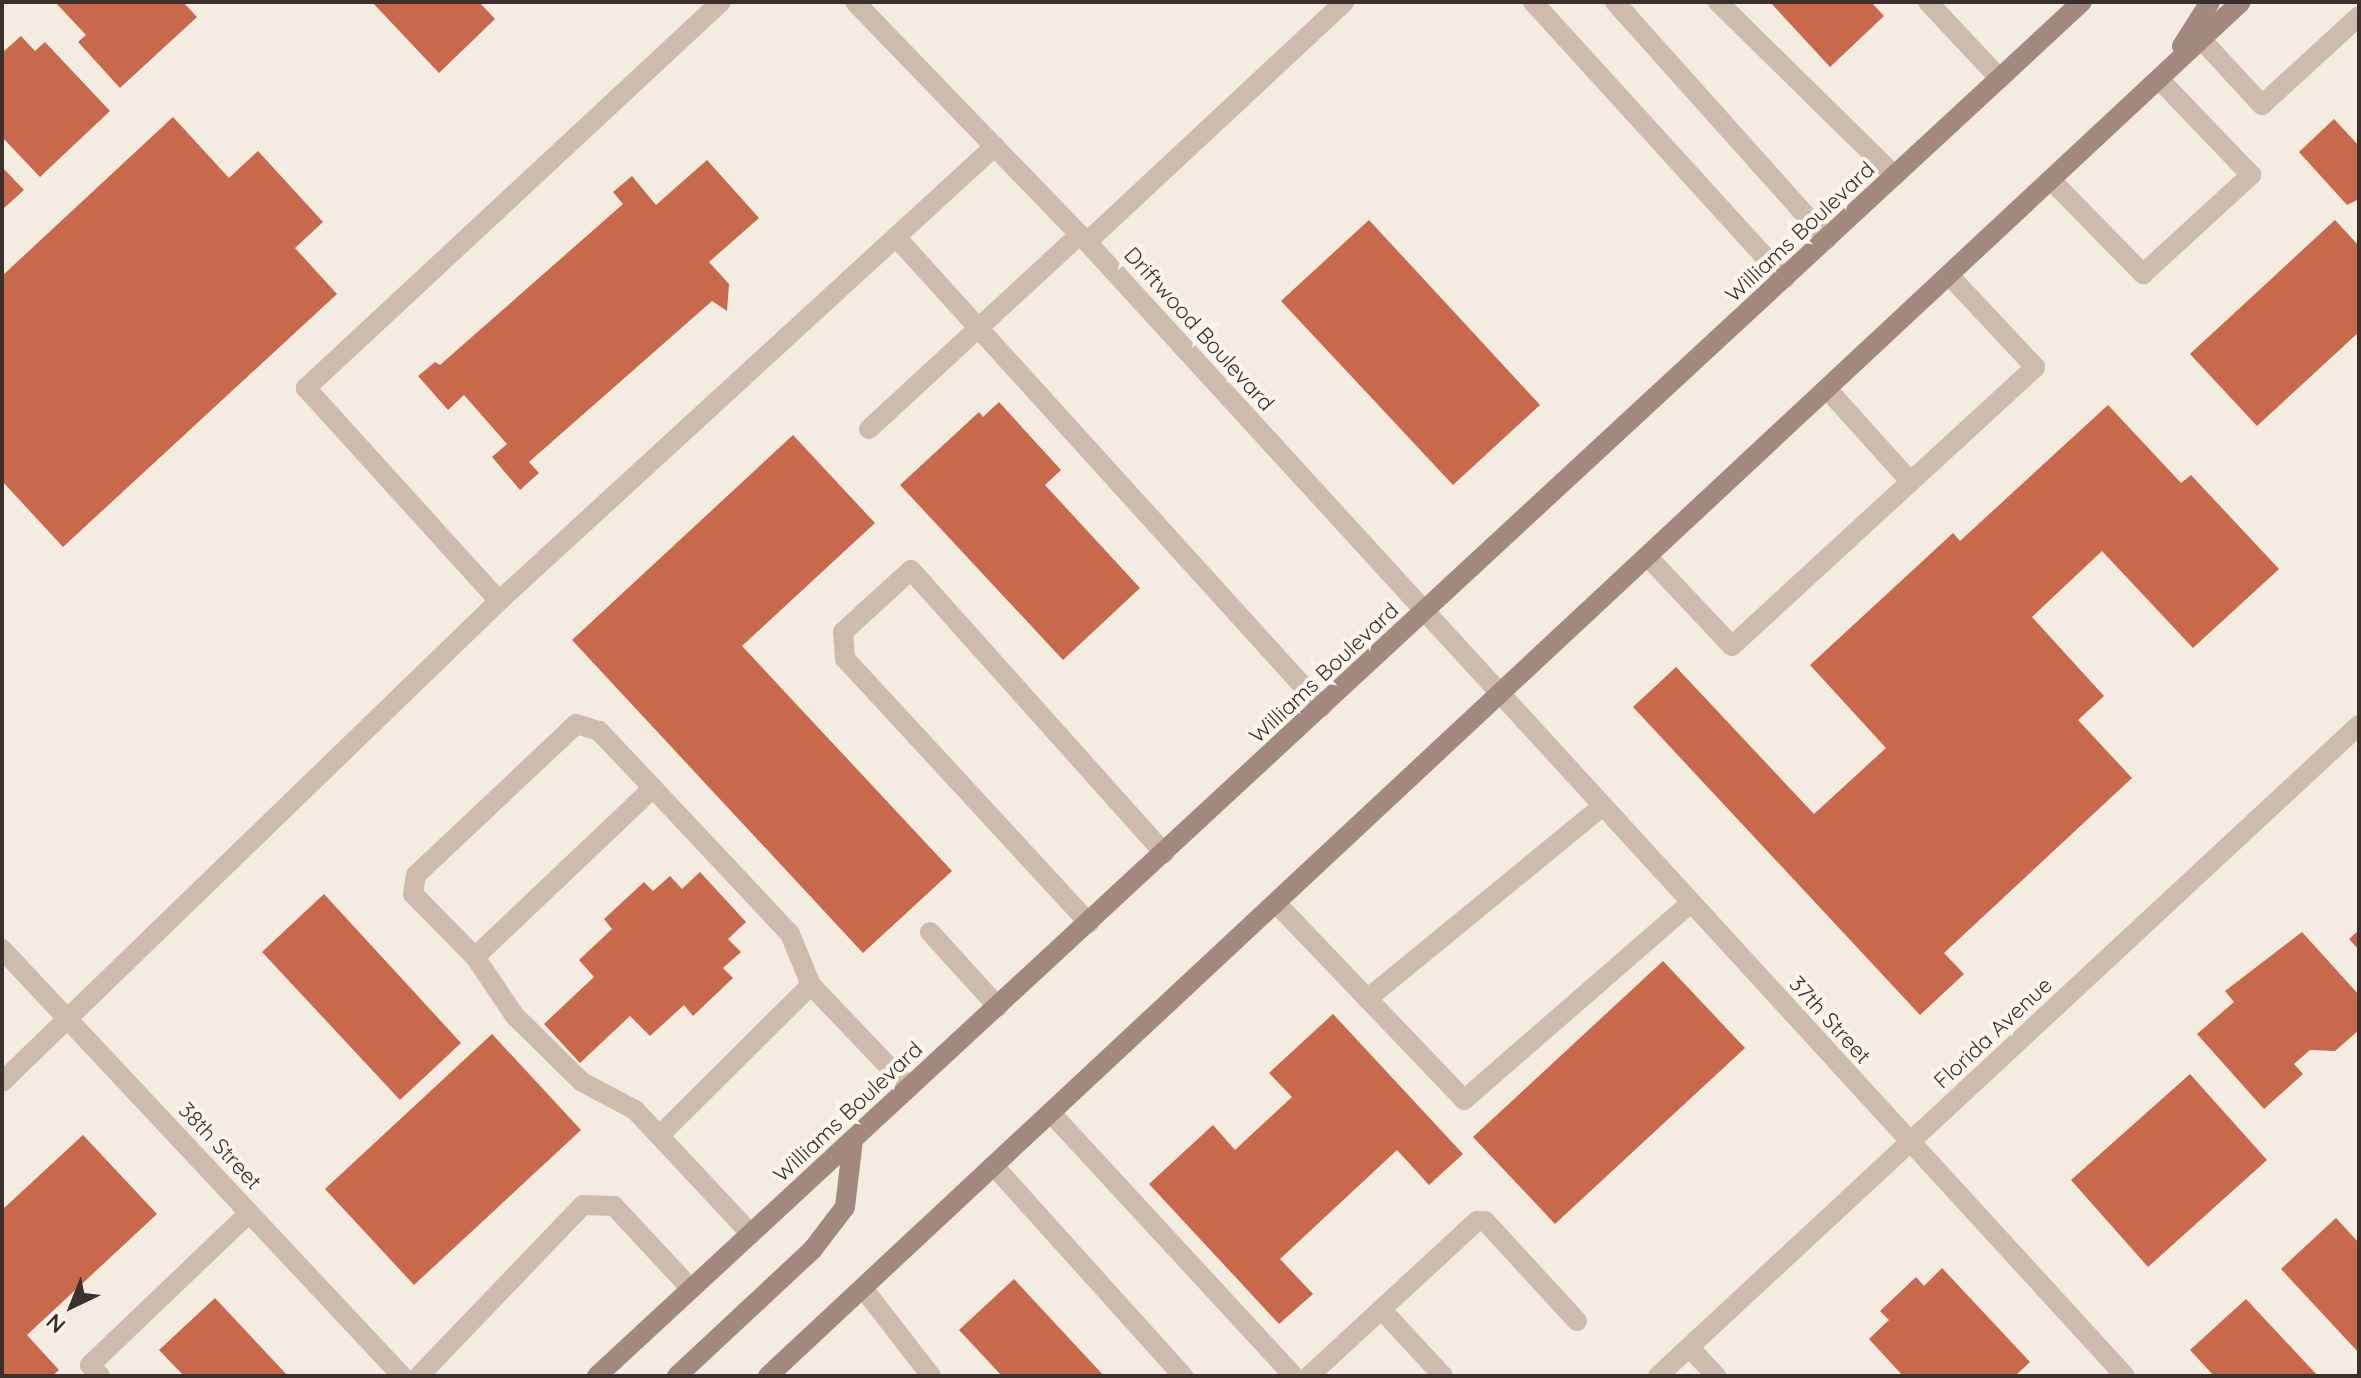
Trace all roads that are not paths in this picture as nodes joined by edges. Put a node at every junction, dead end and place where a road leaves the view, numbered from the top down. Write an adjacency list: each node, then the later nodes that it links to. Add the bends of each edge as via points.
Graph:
1 (721, 2): 28 (street, via 306,388)
2 (855, 2): 15 (street, Driftwood Boulevard)
3 (1344, 2): 19 (street)
4 (1533, 2): 22 (street)
5 (1615, 2): 20 (street)
6 (1718, 2): 16 (street)
7 (1928, 2): 14 (street)
8 (2210, 2): 13 (main road)
9 (2241, 2): 12 (main road)
10 (2078, 3): 14 (main road, Williams Boulevard)
11 (2359, 16): 12 (street, via 2262,105)
12 (2201, 39): 13 (main road)
13 (2162, 76): 17 (main road); 17 (street, via 2251,175 2143,274)
14 (2000, 79): 16 (main road, Williams Boulevard)
15 (995, 146): 18 (street); 19 (street, Driftwood Boulevard)
16 (1895, 176): 20 (main road, Williams Boulevard)
17 (2051, 180): 21 (main road)
18 (896, 237): 23 (street); 28 (street)
19 (1084, 238): 23 (street); 29 (street, Driftwood Boulevard)
20 (1827, 239): 22 (main road, Williams Boulevard)
21 (1949, 275): 24 (main road); 26 (street, via 2035,367)
22 (1785, 279): 29 (main road, Williams Boulevard)
23 (978, 327): 25 (street); 31 (street)
24 (1828, 390): 26 (street); 27 (main road)
25 (869, 429)
26 (1910, 481): 27 (street, via 1732,646)
27 (1648, 557): 30 (main road)
28 (499, 601): 45 (street)
29 (1425, 613): 30 (street, Driftwood Boulevard); 31 (main road, Williams Boulevard)
30 (1501, 695): 34 (street, 37th Street); 37 (main road)
31 (1322, 707): 35 (main road, Williams Boulevard)
32 (2359, 725): 51 (street, Florida Avenue)
33 (653, 788): 41 (street); 41 (street, via 599,731 576,724 461,831 416,875 413,894); 42 (street, via 790,934)
34 (1603, 806): 36 (street, 37th Street); 43 (street)
35 (1164, 853): 38 (main road, Williams Boulevard); 38 (street, via 911,570 843,632 845,659)
36 (1691, 903): 43 (street, via 1464,1100); 51 (street, 37th Street)
37 (1277, 904): 43 (street); 48 (main road)
38 (1089, 923): 44 (main road, Williams Boulevard)
39 (930, 932): 44 (street)
40 (2, 949): 45 (street, 38th Street)
41 (475, 957): 49 (street, via 515,1016 582,1082 635,1110)
42 (811, 985): 47 (street); 49 (street)
43 (1367, 999)
44 (998, 1007): 47 (main road, Williams Boulevard)
45 (68, 1018): 46 (street); 53 (street, 38th Street)
46 (2, 1082)
47 (909, 1088): 50 (main road, Williams Boulevard)
48 (1051, 1113): 52 (main road); 68 (street)
49 (661, 1134): 54 (street)
50 (853, 1140): 54 (main road, Williams Boulevard); 64 (main road, via 845,1207 813,1249)
51 (1910, 1143): 59 (street, Florida Avenue); 73 (street, 37th Street)
52 (994, 1166): 55 (main road); 67 (street)
53 (249, 1213): 60 (street, via 90,1365); 61 (street, 38th Street)
54 (751, 1234): 56 (main road, Williams Boulevard)
55 (863, 1288): 65 (main road); 66 (street)
56 (691, 1289): 62 (street, via 614,1206 583,1205); 63 (main road, Williams Boulevard)
57 (1381, 1309): 58 (street, via 1477,1221 1485,1221); 69 (street); 70 (street)
58 (1577, 1321)
59 (1689, 1347): 71 (street, Florida Avenue); 72 (street)
60 (100, 1376)
61 (402, 1376)
62 (419, 1376)
63 (597, 1376)
64 (677, 1376)
65 (768, 1376)
66 (931, 1376)
67 (1183, 1376)
68 (1294, 1376)
69 (1309, 1376)
70 (1443, 1376)
71 (1658, 1376)
72 (1716, 1376)
73 (2125, 1376)

